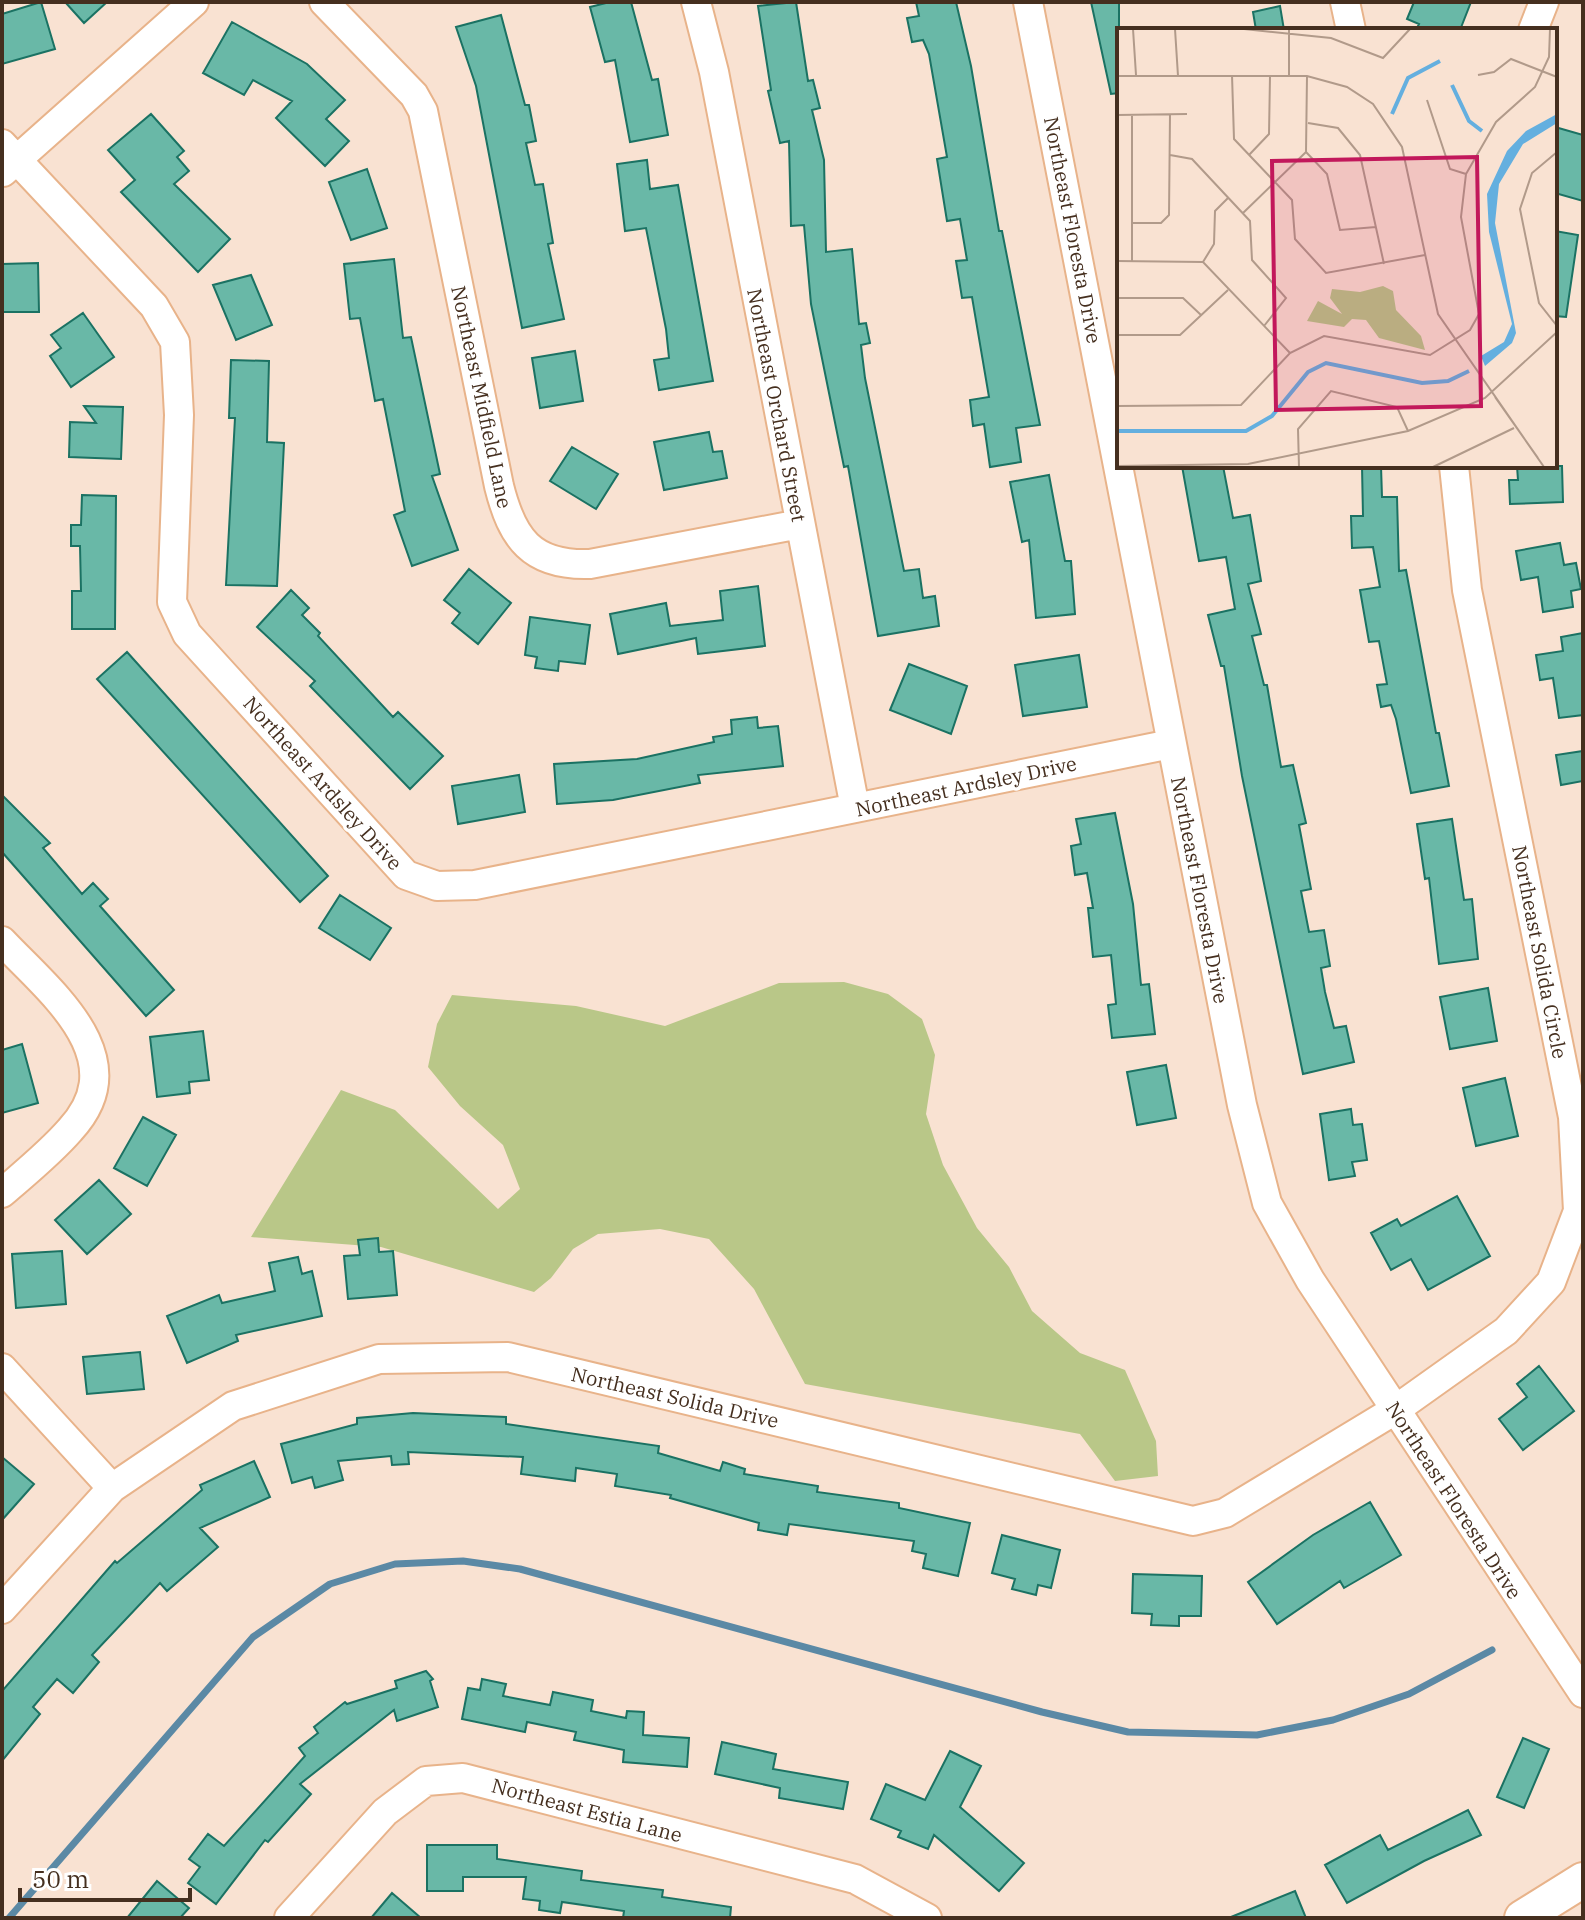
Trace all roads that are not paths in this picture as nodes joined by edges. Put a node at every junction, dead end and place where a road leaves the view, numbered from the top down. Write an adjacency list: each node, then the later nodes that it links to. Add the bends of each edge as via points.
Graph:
1 (194, 2): 9 (street)
2 (324, 2): 13 (street, Northeast Midfield Lane, via 414,95 423,111 499,486 519,539 555,561 590,564)
3 (696, 2): 13 (street, Northeast Orchard Street)
4 (1028, 2): 10 (street, Northeast Floresta Drive)
5 (1345, 2): 7 (street)
6 (1544, 2): 8 (street)
7 (1351, 28)
8 (1534, 28)
9 (7, 158): 15 (street, Northeast Ardsley Drive, via 154,306 175,342 179,415 172,602 187,634 406,875 437,886 475,885)
10 (1117, 464)
11 (1118, 468): 14 (street, Northeast Floresta Drive)
12 (1454, 468): 19 (street, Northeast Solida Circle, via 1467,590 1573,1117 1578,1211 1551,1282 1506,1331)
13 (800, 524): 15 (street, Northeast Orchard Street)
14 (1171, 744): 15 (street, Northeast Ardsley Drive); 19 (street, Northeast Floresta Drive, via 1242,1105 1267,1203)
15 (855, 808)
16 (2, 941): 17 (street, via 82,1028 95,1062 83,1113 71,1130)
17 (2, 1193)
18 (2, 1368): 20 (street)
19 (1395, 1410): 20 (street, Northeast Solida Drive, via 1225,1513 1193,1521 508,1357 379,1359 233,1406); 22 (street, Northeast Floresta Drive)
20 (112, 1488): 21 (street, Northeast Solida Drive)
21 (2, 1609)
22 (1581, 1684)
23 (1583, 1880): 26 (main road)
24 (289, 1918): 25 (street, Northeast Estia Lane, via 385,1812 426,1781 463,1778 855,1879)
25 (927, 1918)
26 (1522, 1918)

